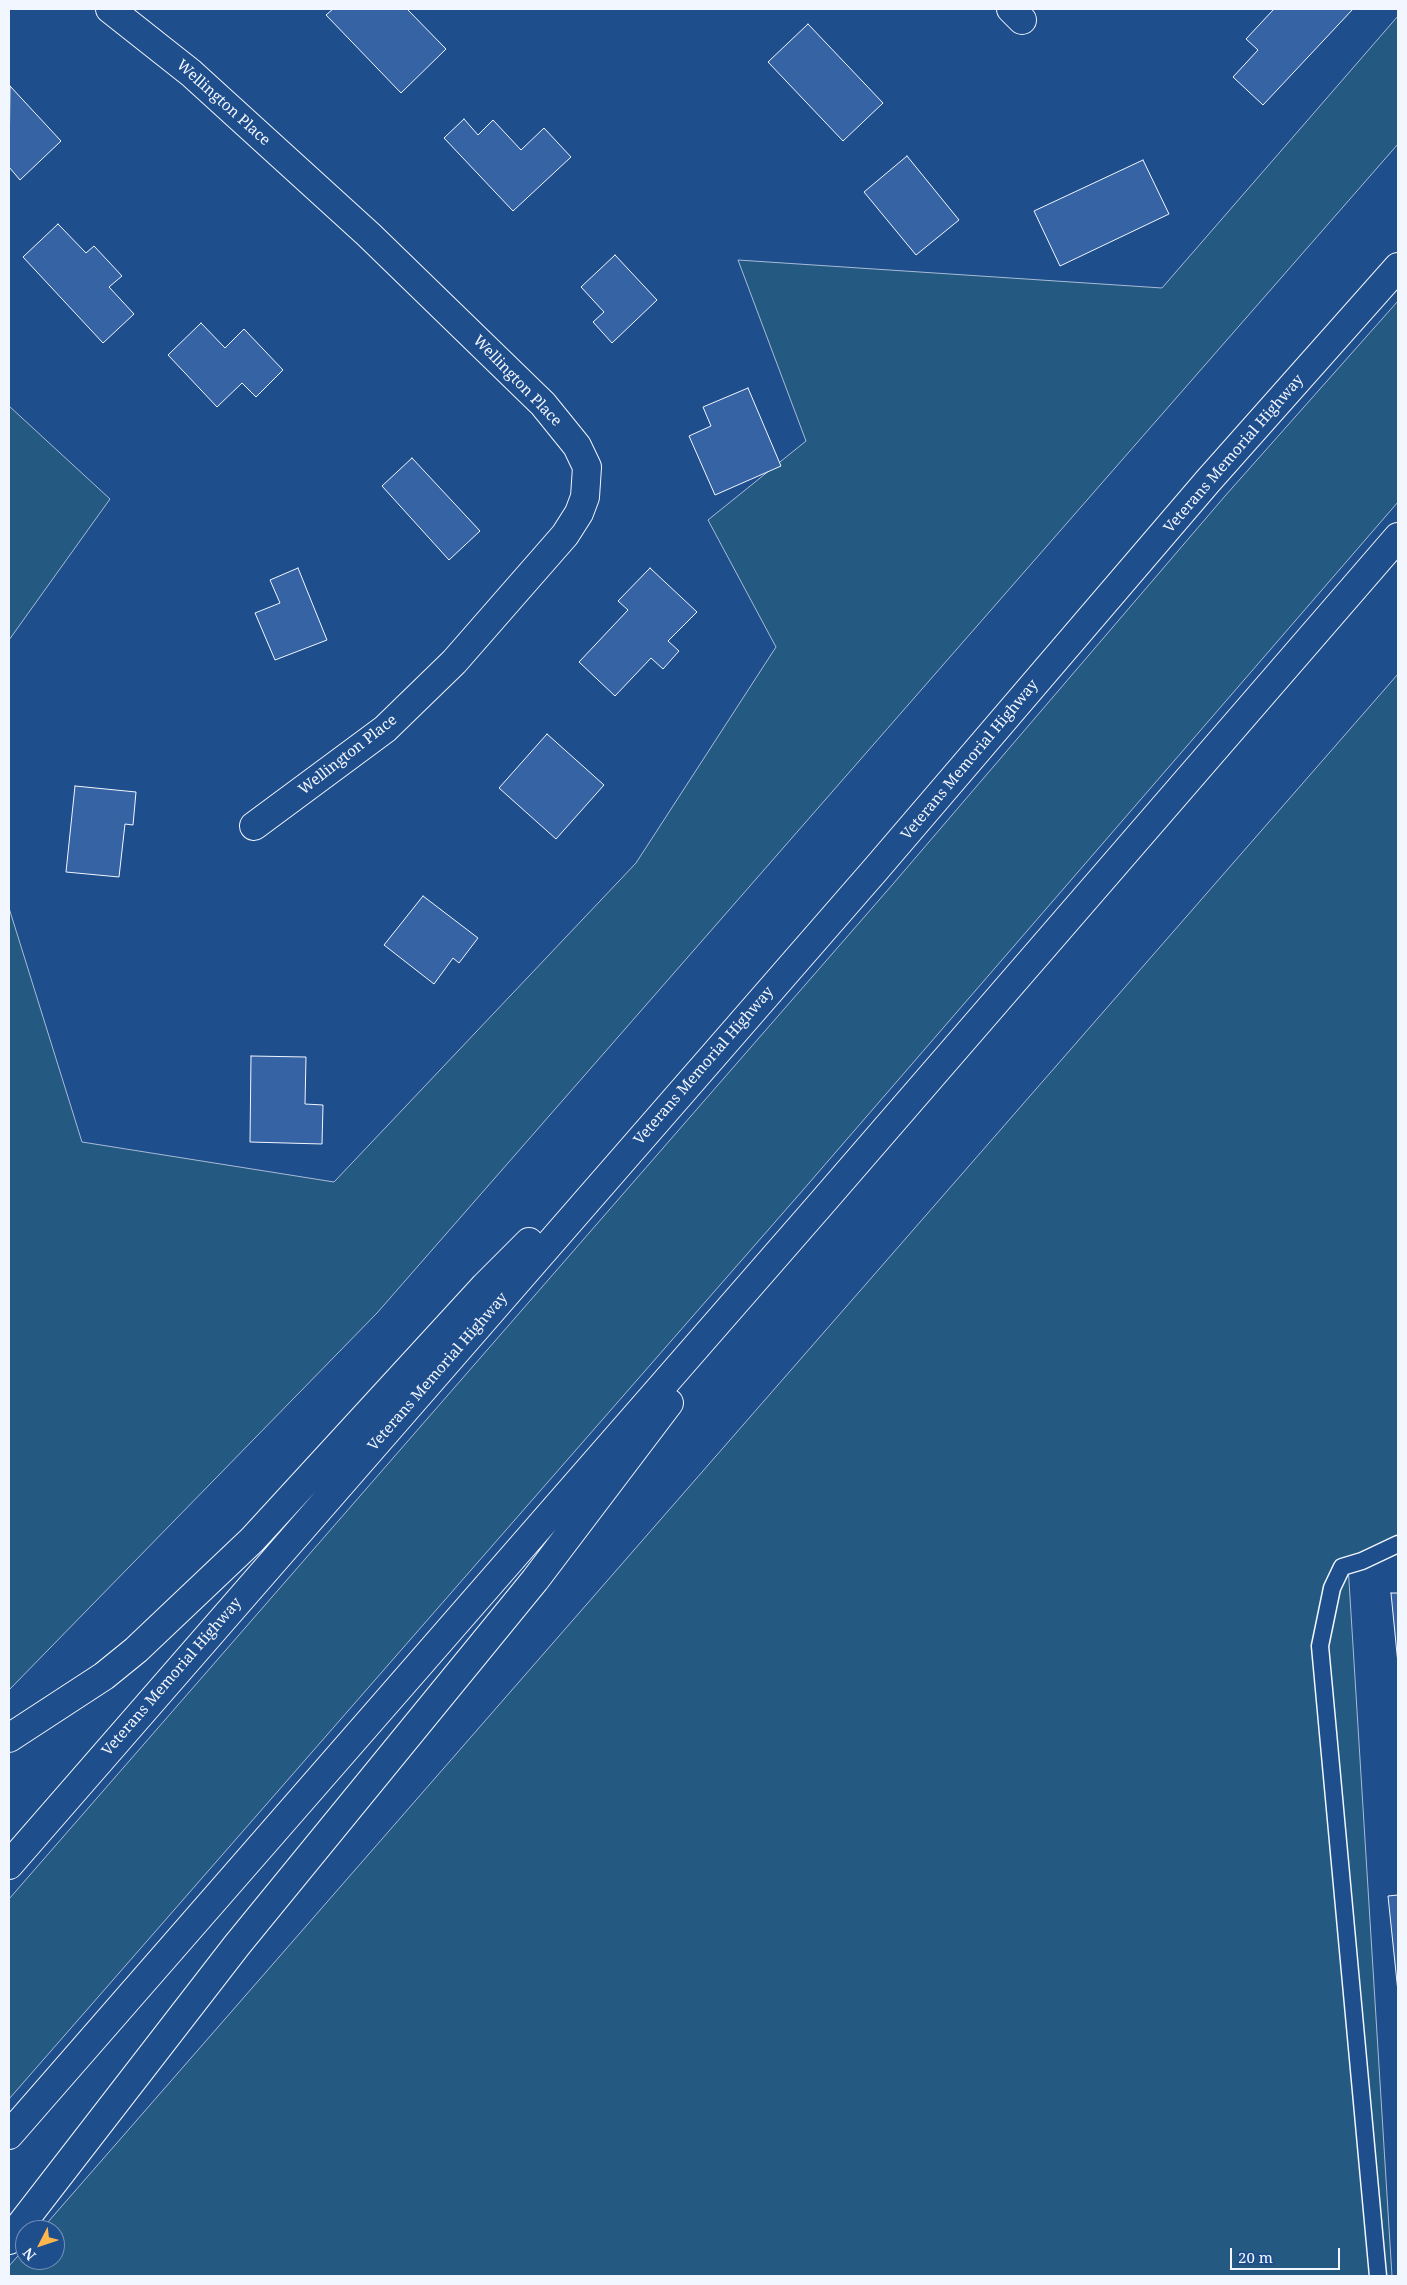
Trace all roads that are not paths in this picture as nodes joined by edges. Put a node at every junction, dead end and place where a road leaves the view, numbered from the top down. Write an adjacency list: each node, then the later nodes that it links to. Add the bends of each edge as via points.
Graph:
1 (110, 9): 4 (main road, Wellington Place, via 191,73 368,235 543,404 577,446 587,467 585,497 565,535 454,662 385,729)
2 (1398, 267): 5 (main road, Veterans Memorial Highway, via 1208,482)
3 (1398, 538): 6 (main road)
4 (254, 826)
5 (700, 1071): 8 (main road, via 485,1286 252,1540 136,1650 104,1676); 9 (main road, Veterans Memorial Highway)
6 (820, 1205): 10 (main road); 11 (main road, via 535,1580 236,1945)
7 (1398, 1544): 12 (lane, via 1362,1562 1342,1567 1332,1588 1320,1646)
8 (9, 1738)
9 (9, 1865)
10 (9, 2135)
11 (9, 2240)
12 (1378, 2276)

